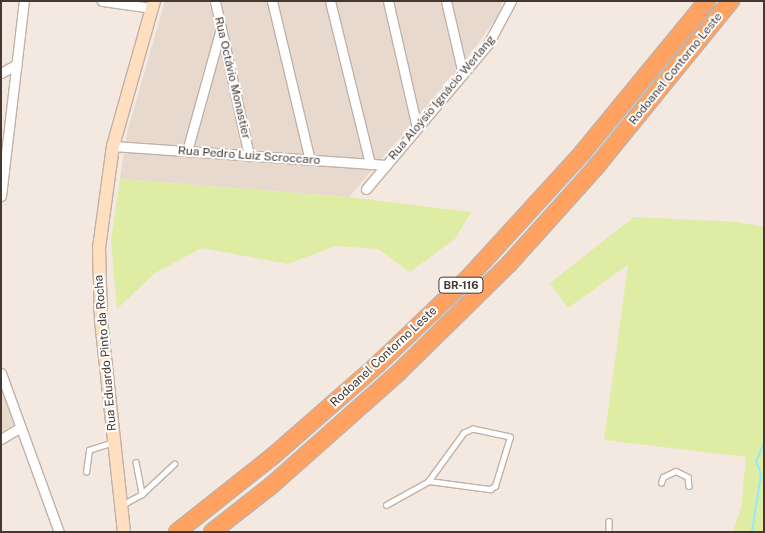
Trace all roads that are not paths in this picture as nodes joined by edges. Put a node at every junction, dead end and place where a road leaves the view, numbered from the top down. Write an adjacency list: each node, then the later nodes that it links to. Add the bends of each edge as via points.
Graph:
1 (24, 1): 13 (street)
2 (102, 1): 11 (street)
3 (215, 1): 12 (street, Rua Octávio Monastier)
4 (272, 1): 21 (street)
5 (330, 1): 22 (street)
6 (388, 1): 16 (street)
7 (446, 1): 15 (street)
8 (511, 1): 15 (street, Rua Aloýsio Ignácio Werlang, via 493,36)
9 (707, 1): 42 (highway, Rodoanel Contorno Leste / BR-116, via 583,152 469,277 378,364 273,456)
10 (731, 1): 43 (highway, Rodoanel Contorno Leste / BR-116, via 624,134 509,264 391,380 272,485)
11 (153, 4): 17 (main road, Rua Eduardo Pinto da Rocha)
12 (221, 29): 18 (street); 20 (street, Rua Octávio Monastier)
13 (17, 64): 14 (street); 19 (street)
14 (1, 73)
15 (463, 74): 16 (street, Rua Aloýsio Ignácio Werlang)
16 (417, 128): 23 (street, Rua Aloýsio Ignácio Werlang)
17 (113, 146): 18 (street, Rua Pedro Luiz Scroccaro); 29 (main road, Rua Eduardo Pinto da Rocha, via 100,223 98,271)
18 (188, 151): 20 (street, Rua Pedro Luiz Scroccaro)
19 (4, 153): 25 (street)
20 (249, 156): 21 (street, Rua Pedro Luiz Scroccaro)
21 (310, 160): 22 (street, Rua Pedro Luiz Scroccaro)
22 (370, 164): 23 (street, Rua Pedro Luiz Scroccaro)
23 (386, 165): 24 (street, Rua Aloýsio Ignácio Werlang)
24 (366, 189)
25 (1, 196)
26 (1, 373): 27 (street)
27 (21, 427): 28 (street); 40 (street)
28 (1, 439)
29 (114, 442): 32 (lane, via 89,450); 37 (main road, Rua Eduardo Pinto da Rocha)
30 (136, 462): 36 (lane)
31 (174, 464): 36 (lane)
32 (86, 472)
33 (429, 481): 33 (lane, via 464,433 473,429 510,437 498,478 490,488); 38 (lane)
34 (661, 483): 35 (lane, via 663,477 676,470 688,477)
35 (689, 486)
36 (142, 494): 37 (lane)
37 (121, 505): 41 (main road, Rua Eduardo Pinto da Rocha)
38 (386, 505)
39 (609, 521): 44 (lane)
40 (59, 532)
41 (124, 532)
42 (177, 532)
43 (212, 532)
44 (609, 532)

